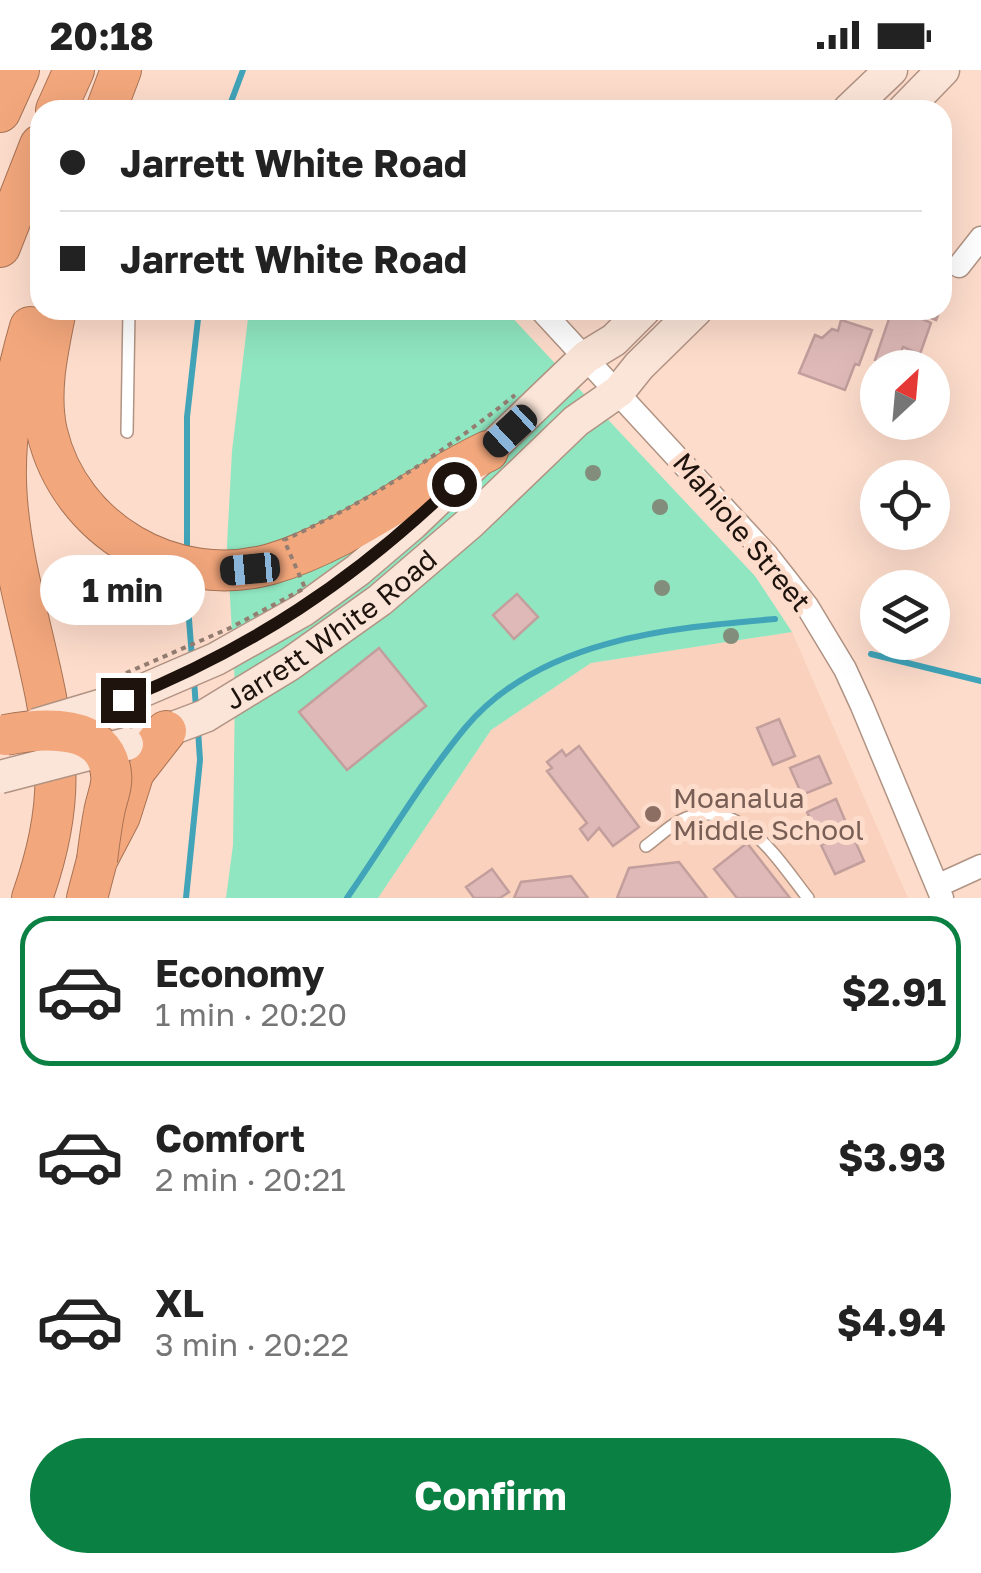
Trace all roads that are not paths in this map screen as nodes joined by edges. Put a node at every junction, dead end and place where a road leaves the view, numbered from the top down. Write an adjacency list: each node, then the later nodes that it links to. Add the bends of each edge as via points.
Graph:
1 (19, 70): 10 (highway)
2 (74, 70): 6 (highway)
3 (121, 70): 7 (highway)
4 (890, 70): 8 (street)
5 (943, 70): 9 (street)
6 (60, 100)
7 (110, 100)
8 (859, 100)
9 (914, 100)
10 (0, 112)
11 (30, 170): 13 (highway)
12 (981, 238): 14 (street)
13 (0, 247)
14 (959, 266)
15 (33, 320): 33 (highway, bridge, via 15,385 7,462 12,538 56,767 51,825)
16 (54, 320): 24 (highway, via 44,384 47,432 76,497 145,554 207,571 293,557)
17 (128, 320): 23 (lane)
18 (550, 320): 21 (street, Mahiole Street)
19 (634, 320): 21 (street, Jarrett White Road)
20 (686, 320): 22 (street, Jarrett White Road)
21 (586, 358): 22 (street, Mahiole Street); 24 (street, Jarrett White Road, via 523,403)
22 (619, 391): 25 (street, Jarrett White Road, via 380,600 290,664 205,716); 32 (street, Mahiole Street, via 808,606 862,706)
23 (127, 432)
24 (488, 451): 26 (street, Jarrett White Road, bridge, via 387,547 302,610 216,660 124,686)
25 (166, 731): 27 (street, Jarrett White Road); 31 (highway, via 134,772)
26 (3, 735): 27 (highway, bridge, via 56,729)
27 (114, 748): 28 (street, Jarrett White Road, bridge); 31 (highway, bridge)
28 (0, 777)
29 (646, 846): 34 (lane, via 677,822 705,815 732,819 763,840)
30 (981, 866): 32 (street)
31 (92, 879)
32 (939, 892)
33 (32, 898)
34 (808, 898)

